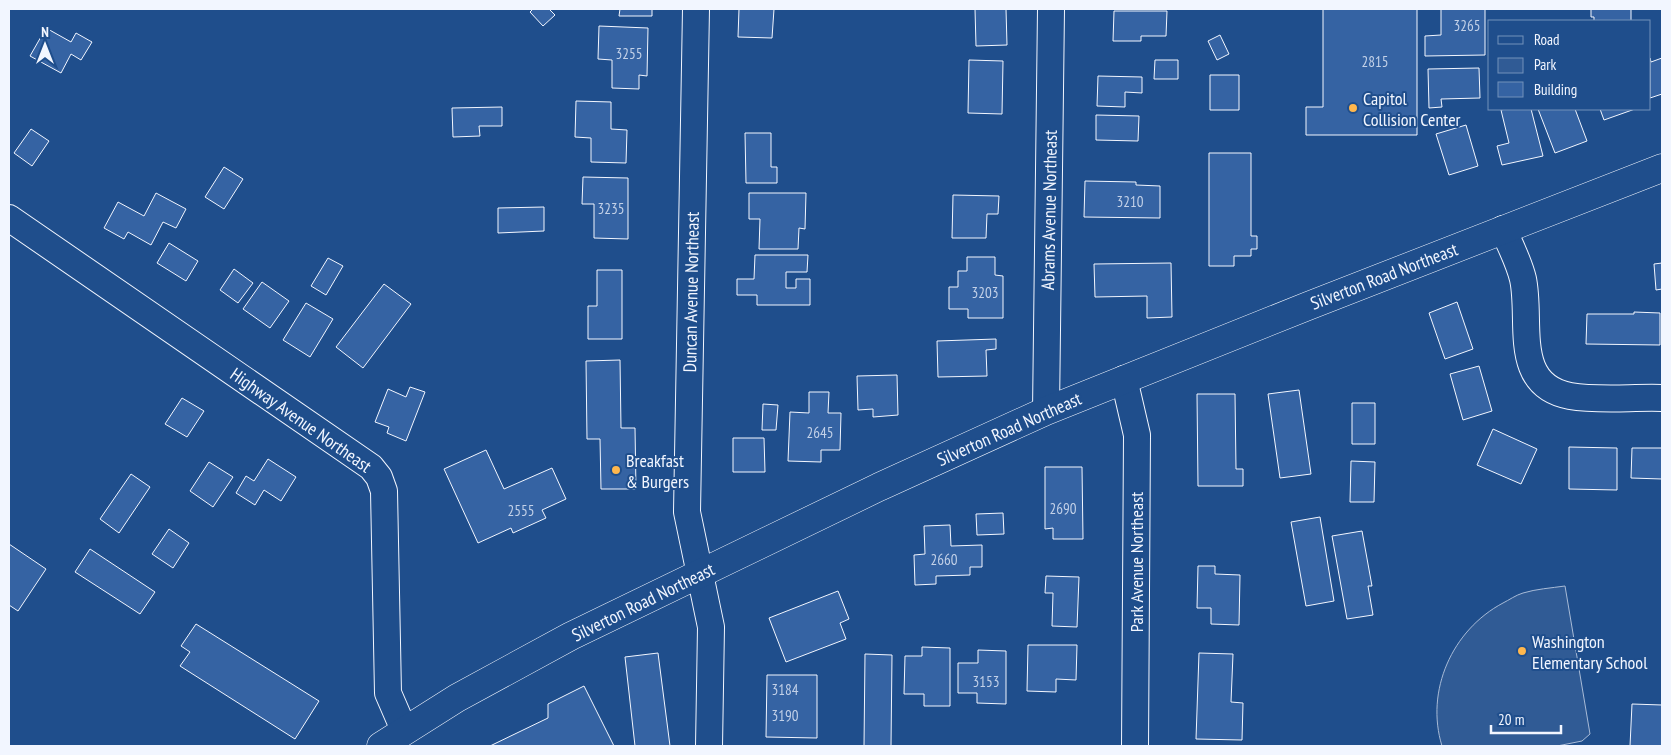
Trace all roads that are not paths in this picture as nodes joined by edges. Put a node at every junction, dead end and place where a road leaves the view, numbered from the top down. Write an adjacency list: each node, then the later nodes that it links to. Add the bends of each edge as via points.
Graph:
1 (696, 9): 9 (street, Duncan Avenue Northeast, via 687,512)
2 (1050, 9): 8 (street, Abrams Avenue Northeast)
3 (1662, 168): 5 (main road, Silverton Road Northeast)
4 (9, 218): 10 (street, Highway Avenue Northeast, via 371,467 380,477 384,491 388,693)
5 (1503, 229): 6 (main road, Silverton Road Northeast); 7 (street, via 1523,280 1529,363 1539,379 1551,389 1569,396)
6 (1124, 379): 8 (main road, Silverton Road Northeast); 13 (street, Park Avenue Northeast, via 1137,435)
7 (1662, 398)
8 (1046, 411): 9 (main road, Silverton Road Northeast)
9 (700, 574): 10 (main road, Silverton Road Northeast, via 572,636); 12 (street, Duncan Avenue Northeast, via 711,627)
10 (404, 730): 11 (main road, Silverton Road Northeast)
11 (381, 746)
12 (709, 746)
13 (1135, 746)

